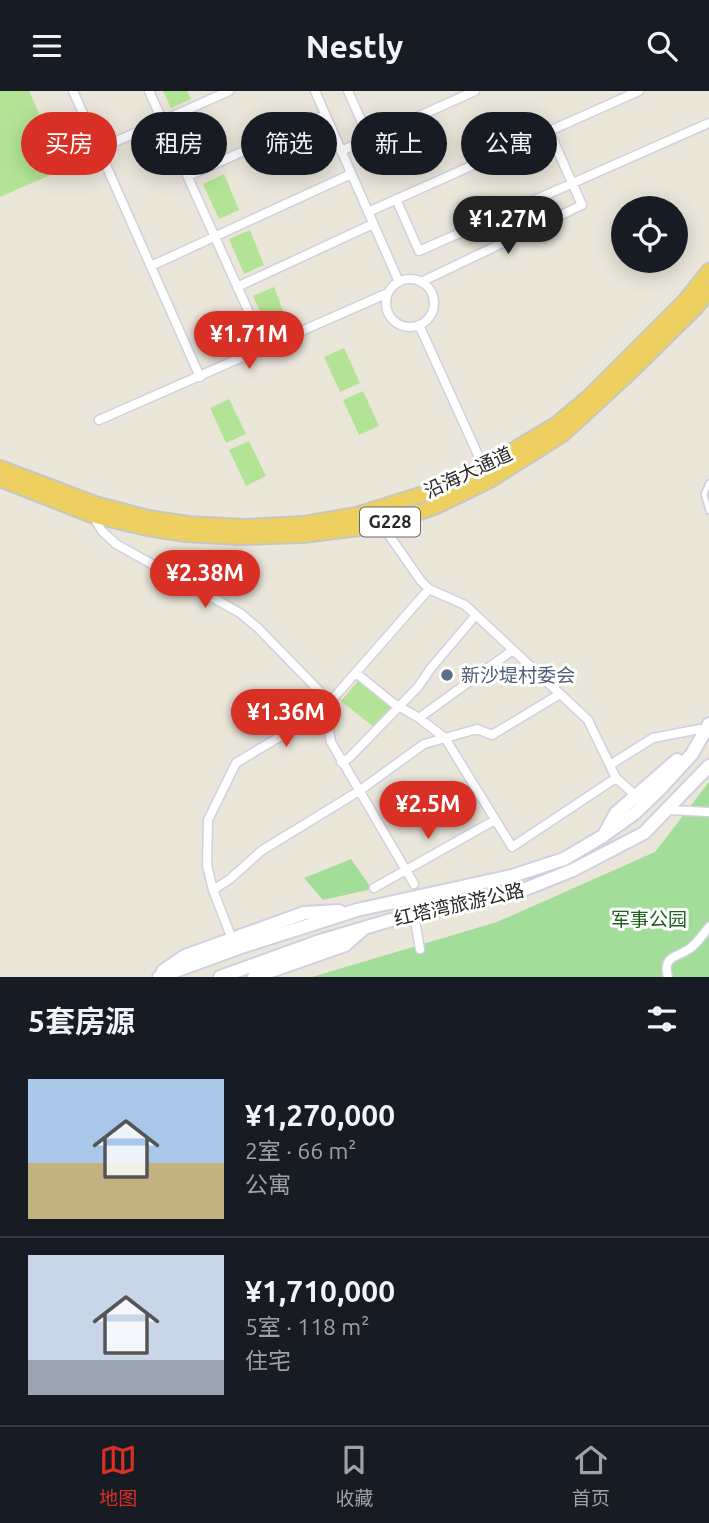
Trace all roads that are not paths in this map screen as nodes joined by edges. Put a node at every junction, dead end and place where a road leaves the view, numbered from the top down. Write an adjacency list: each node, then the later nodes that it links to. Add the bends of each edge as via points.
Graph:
1 (73, 91): 8 (street)
2 (149, 91): 9 (street)
3 (229, 91): 10 (street)
4 (314, 91): 11 (street)
5 (348, 91): 12 (street)
6 (475, 91): 13 (street)
7 (639, 91): 15 (street)
8 (82, 112)
9 (159, 112)
10 (183, 112)
11 (324, 112)
12 (357, 112)
13 (428, 112)
14 (709, 123): 26 (street)
15 (557, 127)
16 (337, 142): 19 (street)
17 (351, 146): 19 (street)
18 (557, 148): 26 (street)
19 (341, 151): 22 (street)
20 (241, 152): 25 (street)
21 (461, 170): 27 (street)
22 (351, 174): 30 (street)
23 (111, 175): 31 (street)
24 (351, 175): 28 (street)
25 (188, 176): 30 (street)
26 (573, 183): 27 (street, via 419,251); 34 (street, via 582,205)
27 (396, 199): 28 (street)
28 (368, 212): 29 (street)
29 (373, 224): 33 (street); 35 (street)
30 (215, 237): 31 (street); 35 (street)
31 (151, 266): 40 (street)
32 (709, 271): 43 (highway, 沿海大通道 / G228, via 587,399)
33 (399, 282): 34 (street); 37 (street)
34 (421, 282): 38 (street, via 427,286 433,308)
35 (237, 287): 39 (street)
36 (709, 292): 43 (highway, 沿海大通道 / G228, via 563,434)
37 (388, 293): 38 (street, via 390,316 403,326); 39 (street)
38 (419, 325): 43 (street)
39 (265, 348): 40 (street)
40 (200, 377): 41 (street)
41 (99, 420)
42 (0, 468): 48 (highway, 沿海大通道 / G228, via 95,504 188,524)
43 (487, 474): 48 (highway, 沿海大通道 / G228); 49 (highway, 沿海大通道 / G228, via 437,506)
44 (0, 479): 47 (highway, 沿海大通道 / G228)
45 (709, 483): 46 (lane, via 704,494)
46 (709, 511)
47 (92, 515): 48 (highway, 沿海大通道 / G228, via 186,534 241,537 303,535); 55 (street, via 116,544 258,628)
48 (330, 525): 49 (highway, 沿海大通道 / G228)
49 (382, 525): 50 (street)
50 (429, 589): 51 (street); 53 (street)
51 (476, 615): 52 (street); 56 (street)
52 (513, 650): 54 (street); 58 (street)
53 (356, 673): 55 (street); 56 (street)
54 (560, 694): 60 (street, via 492,736 477,729); 63 (street, via 588,720)
55 (330, 702): 62 (street, via 327,720); 76 (street, via 236,763 208,820 207,865)
56 (400, 706): 58 (street); 62 (street)
57 (709, 713): 59 (main road)
58 (419, 718): 60 (street)
59 (704, 727): 63 (street, via 653,738); 67 (main road, via 686,752); 72 (main road, via 692,754 659,790)
60 (445, 739): 66 (street, via 424,744); 71 (street)
61 (709, 753): 68 (main road)
62 (341, 762): 66 (street)
63 (610, 765): 65 (street)
64 (709, 766): 68 (main road, 红塔湾旅游公路)
65 (616, 778): 67 (street); 71 (street, via 512,847)
66 (359, 791): 73 (street); 76 (street, via 261,851)
67 (635, 795): 72 (main road, via 616,813)
68 (678, 798): 69 (main road, 红塔湾旅游公路)
69 (667, 810): 70 (street); 78 (main road, 红塔湾旅游公路, via 645,833 573,870 518,892)
70 (709, 812)
71 (495, 820): 73 (street)
72 (603, 836): 77 (main road, via 564,859 512,876)
73 (406, 870): 74 (street); 75 (street)
74 (414, 884)
75 (374, 888)
76 (213, 890): 81 (street)
77 (357, 910): 81 (main road, via 304,913); 84 (main road)
78 (414, 915): 79 (main road, 红塔湾旅游公路); 82 (street)
79 (365, 927): 85 (main road, 红塔湾旅游公路); 86 (main road, via 345,945)
80 (709, 927): 87 (street, via 690,949 667,964)
81 (232, 939): 83 (main road, via 185,956)
82 (420, 949)
83 (154, 977)
84 (159, 977)
85 (220, 977)
86 (254, 977)
87 (668, 977)

